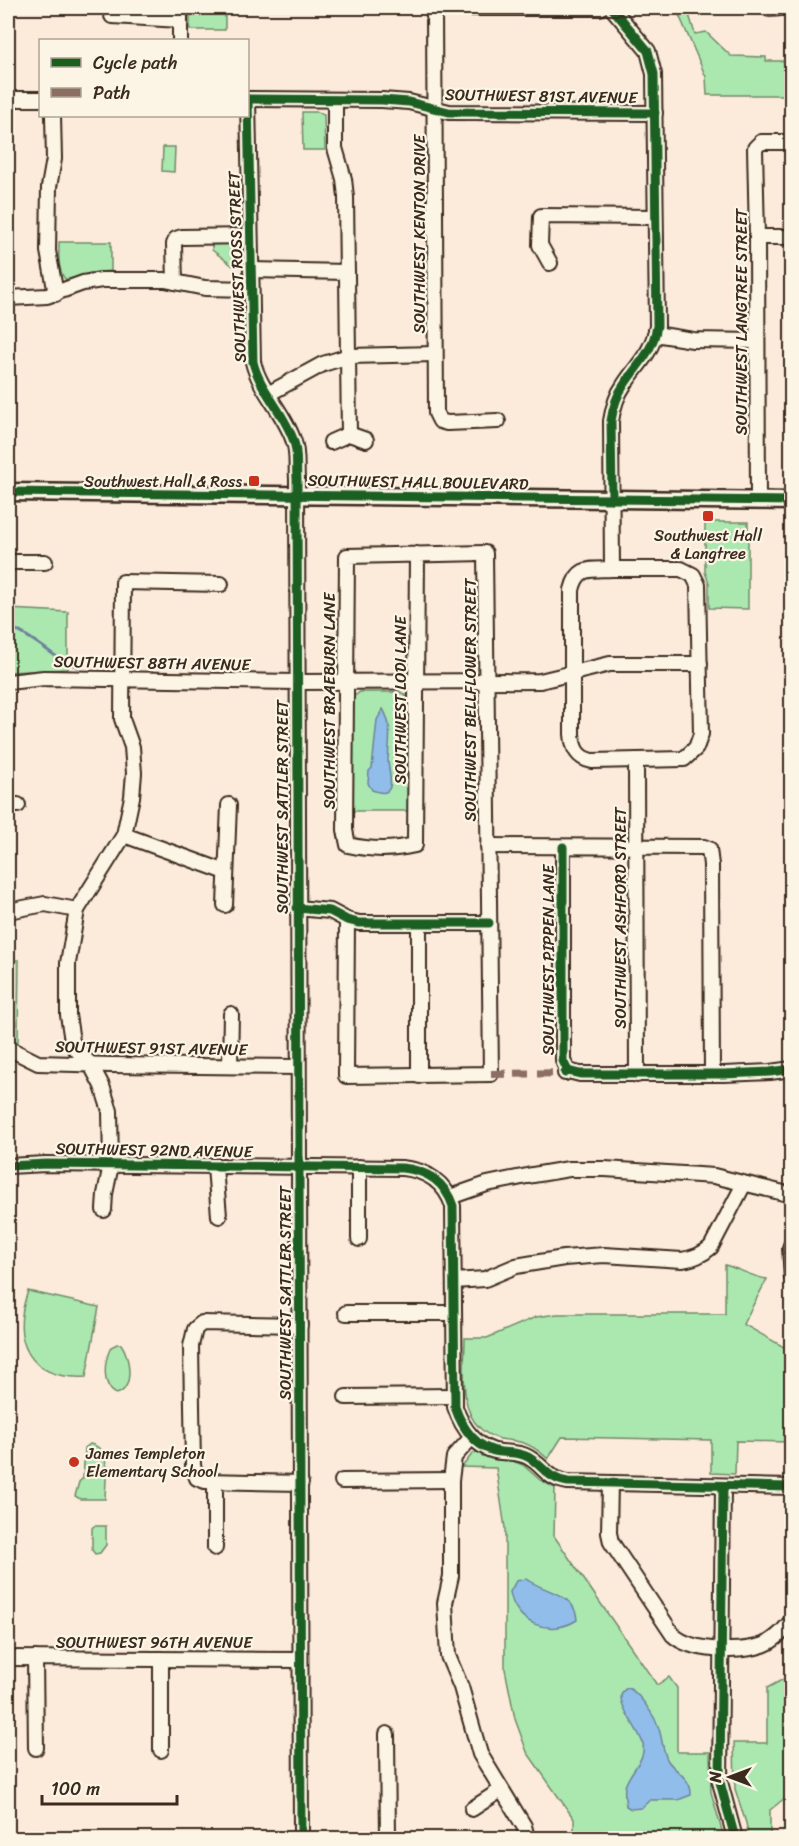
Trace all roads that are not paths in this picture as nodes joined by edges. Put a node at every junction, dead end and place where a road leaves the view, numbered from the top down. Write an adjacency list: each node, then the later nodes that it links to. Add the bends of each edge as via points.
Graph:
1 (600, 8): 10 (street, SOUTHWEST KENTON DRIVE, via 434,8)
2 (612, 8): 11 (street, via 648,51 654,74)
3 (180, 14): 4 (street); 5 (street)
4 (112, 16)
5 (180, 39)
6 (8, 99): 7 (street)
7 (39, 99)
8 (249, 99): 9 (street, SOUTHWEST 81ST AVENUE)
9 (335, 100): 10 (street, SOUTHWEST 81ST AVENUE, via 410,102); 21 (street, via 335,148 346,197)
10 (435, 109): 11 (street, SOUTHWEST 81ST AVENUE); 28 (street, SOUTHWEST KENTON DRIVE)
11 (655, 113): 15 (street)
12 (53, 117): 24 (street, via 48,251)
13 (248, 117): 16 (street, SOUTHWEST ROSS STREET)
14 (792, 142): 17 (street, SOUTHWEST LANGTREE STREET, via 767,141 757,145 754,153)
15 (656, 217): 19 (street, via 541,216 540,245); 26 (street)
16 (250, 236): 20 (street, SOUTHWEST ROSS STREET); 22 (street, via 177,239)
17 (758, 237): 18 (street); 27 (street, SOUTHWEST LANGTREE STREET)
18 (792, 237)
19 (550, 263)
20 (251, 270): 21 (street); 23 (street, SOUTHWEST ROSS STREET)
21 (347, 272): 29 (street)
22 (175, 282): 23 (street, via 205,288); 24 (street, via 92,280)
23 (251, 289): 30 (street, SOUTHWEST ROSS STREET, via 252,362)
24 (56, 294): 25 (street)
25 (8, 298)
26 (655, 334): 27 (street, via 693,340); 37 (street, via 644,359 622,387 613,411)
27 (758, 341): 38 (street, SOUTHWEST LANGTREE STREET)
28 (435, 354): 29 (street); 31 (street, SOUTHWEST KENTON DRIVE, via 437,418 447,423)
29 (349, 356): 30 (street, via 323,364); 32 (street)
30 (268, 394): 36 (street, SOUTHWEST ROSS STREET, via 295,443)
31 (498, 421)
32 (349, 434): 33 (street); 34 (street)
33 (366, 440)
34 (331, 442)
35 (8, 492): 36 (main road, SOUTHWEST HALL BOULEVARD)
36 (297, 495): 37 (main road, SOUTHWEST HALL BOULEVARD); 51 (street, SOUTHWEST SATTLER STREET)
37 (612, 499): 38 (main road, SOUTHWEST HALL BOULEVARD); 43 (street)
38 (758, 501): 39 (main road, SOUTHWEST HALL BOULEVARD)
39 (792, 501)
40 (417, 554): 48 (street, SOUTHWEST BRAEBURN LANE, via 347,556); 49 (street, SOUTHWEST BELLFLOWER STREET, via 485,553); 52 (street, SOUTHWEST LODI LANE)
41 (8, 562): 42 (street)
42 (45, 562)
43 (612, 569): 45 (street, via 681,569 693,575 699,593); 46 (street, via 582,571 574,582)
44 (221, 584): 47 (street, via 123,582)
45 (700, 664): 46 (street, SOUTHWEST 88TH AVENUE, via 610,664); 53 (street, via 701,734 696,748 684,759)
46 (572, 674): 49 (street, SOUTHWEST 88TH AVENUE, via 540,681); 53 (street, via 575,751 587,760)
47 (122, 679): 50 (street, SOUTHWEST 88TH AVENUE, via 44,678); 51 (street, SOUTHWEST 88TH AVENUE); 55 (street, via 122,719 132,747 134,772)
48 (346, 680): 51 (street, SOUTHWEST 88TH AVENUE); 52 (street, SOUTHWEST 88TH AVENUE); 56 (street, SOUTHWEST BRAEBURN LANE, via 348,845)
49 (487, 681): 52 (street, SOUTHWEST 88TH AVENUE); 57 (street, SOUTHWEST BELLFLOWER STREET)
50 (8, 682)
51 (297, 682): 62 (street, SOUTHWEST SATTLER STREET)
52 (416, 682): 56 (street, SOUTHWEST LODI LANE)
53 (636, 761): 59 (street, SOUTHWEST ASHFORD STREET)
54 (229, 805): 60 (street)
55 (124, 835): 60 (street); 63 (street)
56 (415, 845)
57 (488, 846): 58 (street); 66 (street, SOUTHWEST BELLFLOWER STREET)
58 (563, 847): 59 (street); 75 (street, SOUTHWEST PIPPEN LANE, via 563,1061 567,1072 574,1074)
59 (636, 847): 74 (street, via 709,849); 75 (street, SOUTHWEST ASHFORD STREET)
60 (226, 872): 61 (street)
61 (225, 905)
62 (297, 908): 65 (street, via 330,911); 72 (street, SOUTHWEST SATTLER STREET)
63 (78, 910): 64 (street, via 45,904); 70 (street, via 68,963 69,1015 75,1048)
64 (8, 911)
65 (347, 920): 67 (street); 76 (street, via 346,1076)
66 (489, 923): 67 (street); 76 (street, via 491,1074)
67 (419, 924): 76 (street)
68 (231, 1014): 71 (street)
69 (8, 1047): 70 (street, SOUTHWEST 91ST AVENUE, via 38,1063)
70 (92, 1065): 71 (street, SOUTHWEST 91ST AVENUE); 77 (street, via 110,1111)
71 (230, 1066): 72 (street, SOUTHWEST 91ST AVENUE)
72 (298, 1067): 79 (street, SOUTHWEST SATTLER STREET)
73 (792, 1069): 74 (street)
74 (712, 1074): 75 (street)
75 (637, 1075)
76 (419, 1076)
77 (111, 1165): 78 (street, SOUTHWEST 92ND AVENUE); 80 (street, SOUTHWEST 92ND AVENUE); 85 (street)
78 (8, 1166)
79 (300, 1166): 80 (street, SOUTHWEST 92ND AVENUE); 81 (street, SOUTHWEST 92ND AVENUE); 93 (street, SOUTHWEST SATTLER STREET)
80 (215, 1167): 86 (street)
81 (358, 1167): 84 (street, SOUTHWEST 92ND AVENUE, via 418,1170 433,1177); 87 (street)
82 (744, 1184): 83 (street); 84 (street, via 680,1173 569,1169 487,1184); 90 (street, via 711,1247 693,1258 564,1258 516,1266 485,1279)
83 (792, 1195)
84 (450, 1197): 90 (street)
85 (104, 1210)
86 (219, 1216)
87 (359, 1239)
88 (792, 1243): 89 (street)
89 (792, 1278)
90 (454, 1281): 92 (street)
91 (346, 1313): 92 (street)
92 (454, 1313): 94 (street)
93 (300, 1325): 99 (street, via 202,1323 195,1329 191,1346 193,1466 197,1478); 100 (street, SOUTHWEST SATTLER STREET)
94 (454, 1396): 95 (street); 96 (street, via 458,1417)
95 (346, 1398)
96 (472, 1437): 97 (street, via 454,1457); 101 (street, via 493,1450 527,1457 554,1479)
97 (450, 1480): 98 (street); 114 (street, via 451,1576 445,1603 448,1656 480,1754)
98 (342, 1481)
99 (215, 1482): 100 (street); 104 (street)
100 (301, 1483): 110 (street, SOUTHWEST SATTLER STREET)
101 (610, 1483): 102 (street); 106 (street, via 609,1533 615,1552 680,1642)
102 (723, 1486): 103 (street); 106 (street)
103 (792, 1487)
104 (215, 1548)
105 (792, 1620): 106 (street, via 763,1645)
106 (722, 1649): 119 (street, via 720,1782)
107 (8, 1658): 108 (street, SOUTHWEST 96TH AVENUE)
108 (35, 1658): 109 (street, SOUTHWEST 96TH AVENUE); 112 (street)
109 (160, 1659): 110 (street, SOUTHWEST 96TH AVENUE); 113 (street)
110 (300, 1660): 116 (street, SOUTHWEST SATTLER STREET)
111 (387, 1734): 117 (street)
112 (36, 1748)
113 (160, 1750)
114 (501, 1790): 115 (street); 118 (street, via 524,1826)
115 (472, 1809)
116 (301, 1839)
117 (388, 1839)
118 (527, 1839)
119 (735, 1839)

